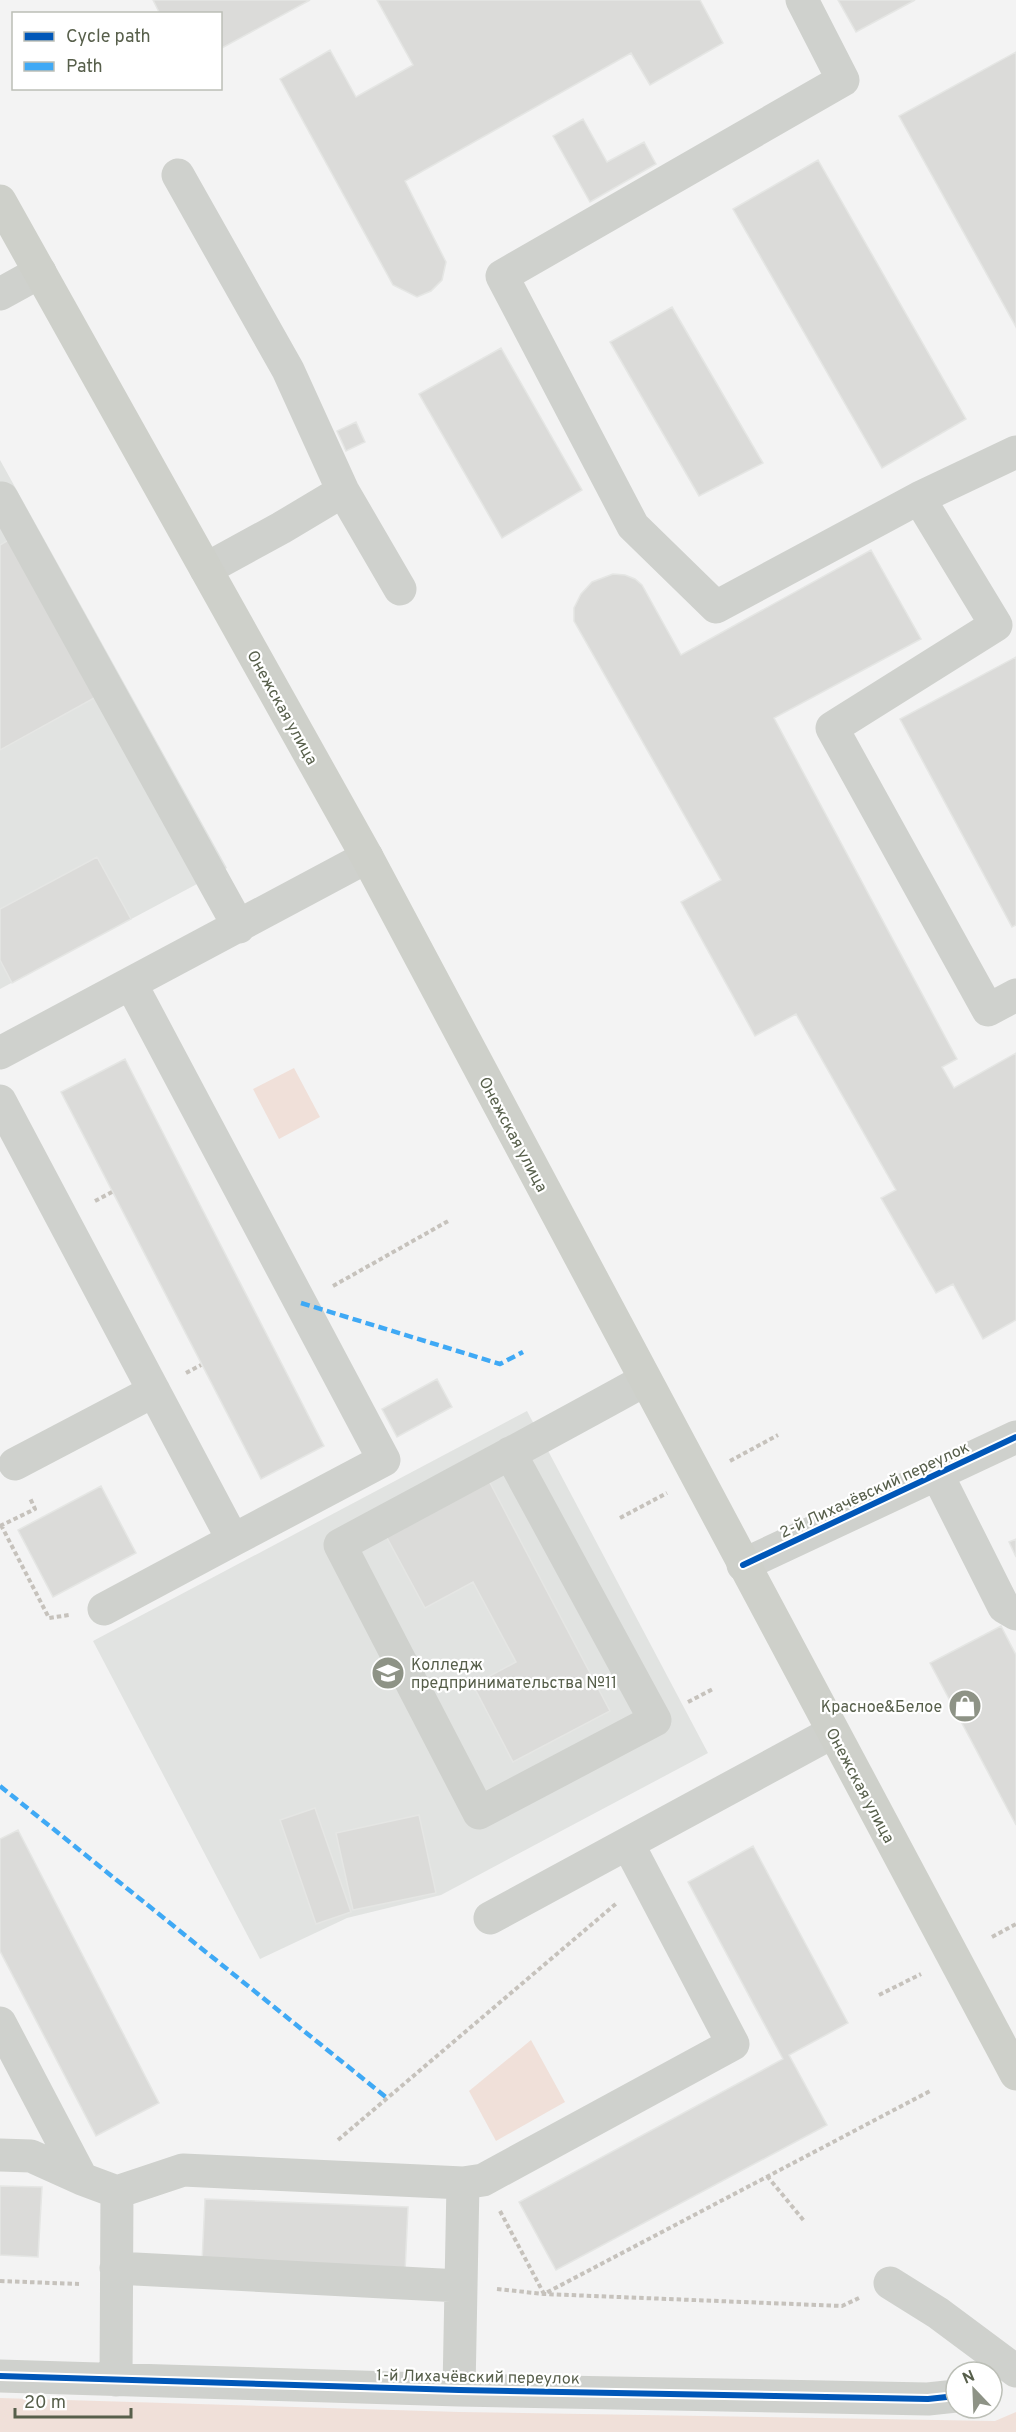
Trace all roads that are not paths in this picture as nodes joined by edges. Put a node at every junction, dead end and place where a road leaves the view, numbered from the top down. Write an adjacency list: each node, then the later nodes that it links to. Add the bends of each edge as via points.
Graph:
1 (802, 0): 9 (street, via 843,80 502,276 633,526 716,607)
2 (178, 175): 7 (street, via 288,370)
3 (0, 201): 4 (main road, Онежская улица)
4 (40, 272): 5 (street); 10 (main road, Онежская улица)
5 (0, 294)
6 (1016, 452): 9 (street)
7 (343, 491): 10 (street); 11 (street)
8 (2, 498): 13 (street)
9 (919, 498): 15 (street, via 996,625 832,728 988,1010)
10 (206, 569): 12 (main road, Онежская улица)
11 (399, 589)
12 (367, 857): 13 (street); 18 (main road, Онежская улица)
13 (239, 927): 14 (street)
14 (131, 984): 16 (street); 24 (street, via 384,1460)
15 (1016, 995)
16 (0, 1053)
17 (0, 1101): 19 (street)
18 (645, 1380): 21 (street); 25 (main road, Онежская улица)
19 (154, 1390): 22 (street); 24 (street)
20 (1016, 1437): 23 (street, 2-й Лихачёвский переулок)
21 (510, 1453): 21 (street, via 340,1545 479,1813 655,1720)
22 (15, 1464)
23 (937, 1474): 25 (street, 2-й Лихачёвский переулок); 27 (street, via 1004,1607)
24 (233, 1540): 26 (street)
25 (743, 1565): 28 (main road, Онежская улица)
26 (104, 1609)
27 (1016, 1614)
28 (833, 1732): 29 (street); 32 (main road, Онежская улица)
29 (628, 1844): 30 (street); 35 (street, via 733,2044)
30 (490, 1918)
31 (0, 2023): 34 (street)
32 (1016, 2074)
33 (0, 2155): 34 (street, via 31,2156)
34 (82, 2179): 36 (street)
35 (473, 2182): 36 (street, via 183,2170); 39 (street)
36 (117, 2192): 37 (street)
37 (116, 2277): 39 (street); 42 (street)
38 (890, 2283): 40 (street)
39 (460, 2286): 43 (street)
40 (1016, 2370)
41 (0, 2376): 42 (street, 1-й Лихачёвский переулок)
42 (116, 2380): 43 (street, 1-й Лихачёвский переулок)
43 (459, 2390): 44 (street, 1-й Лихачёвский переулок)
44 (944, 2397)

